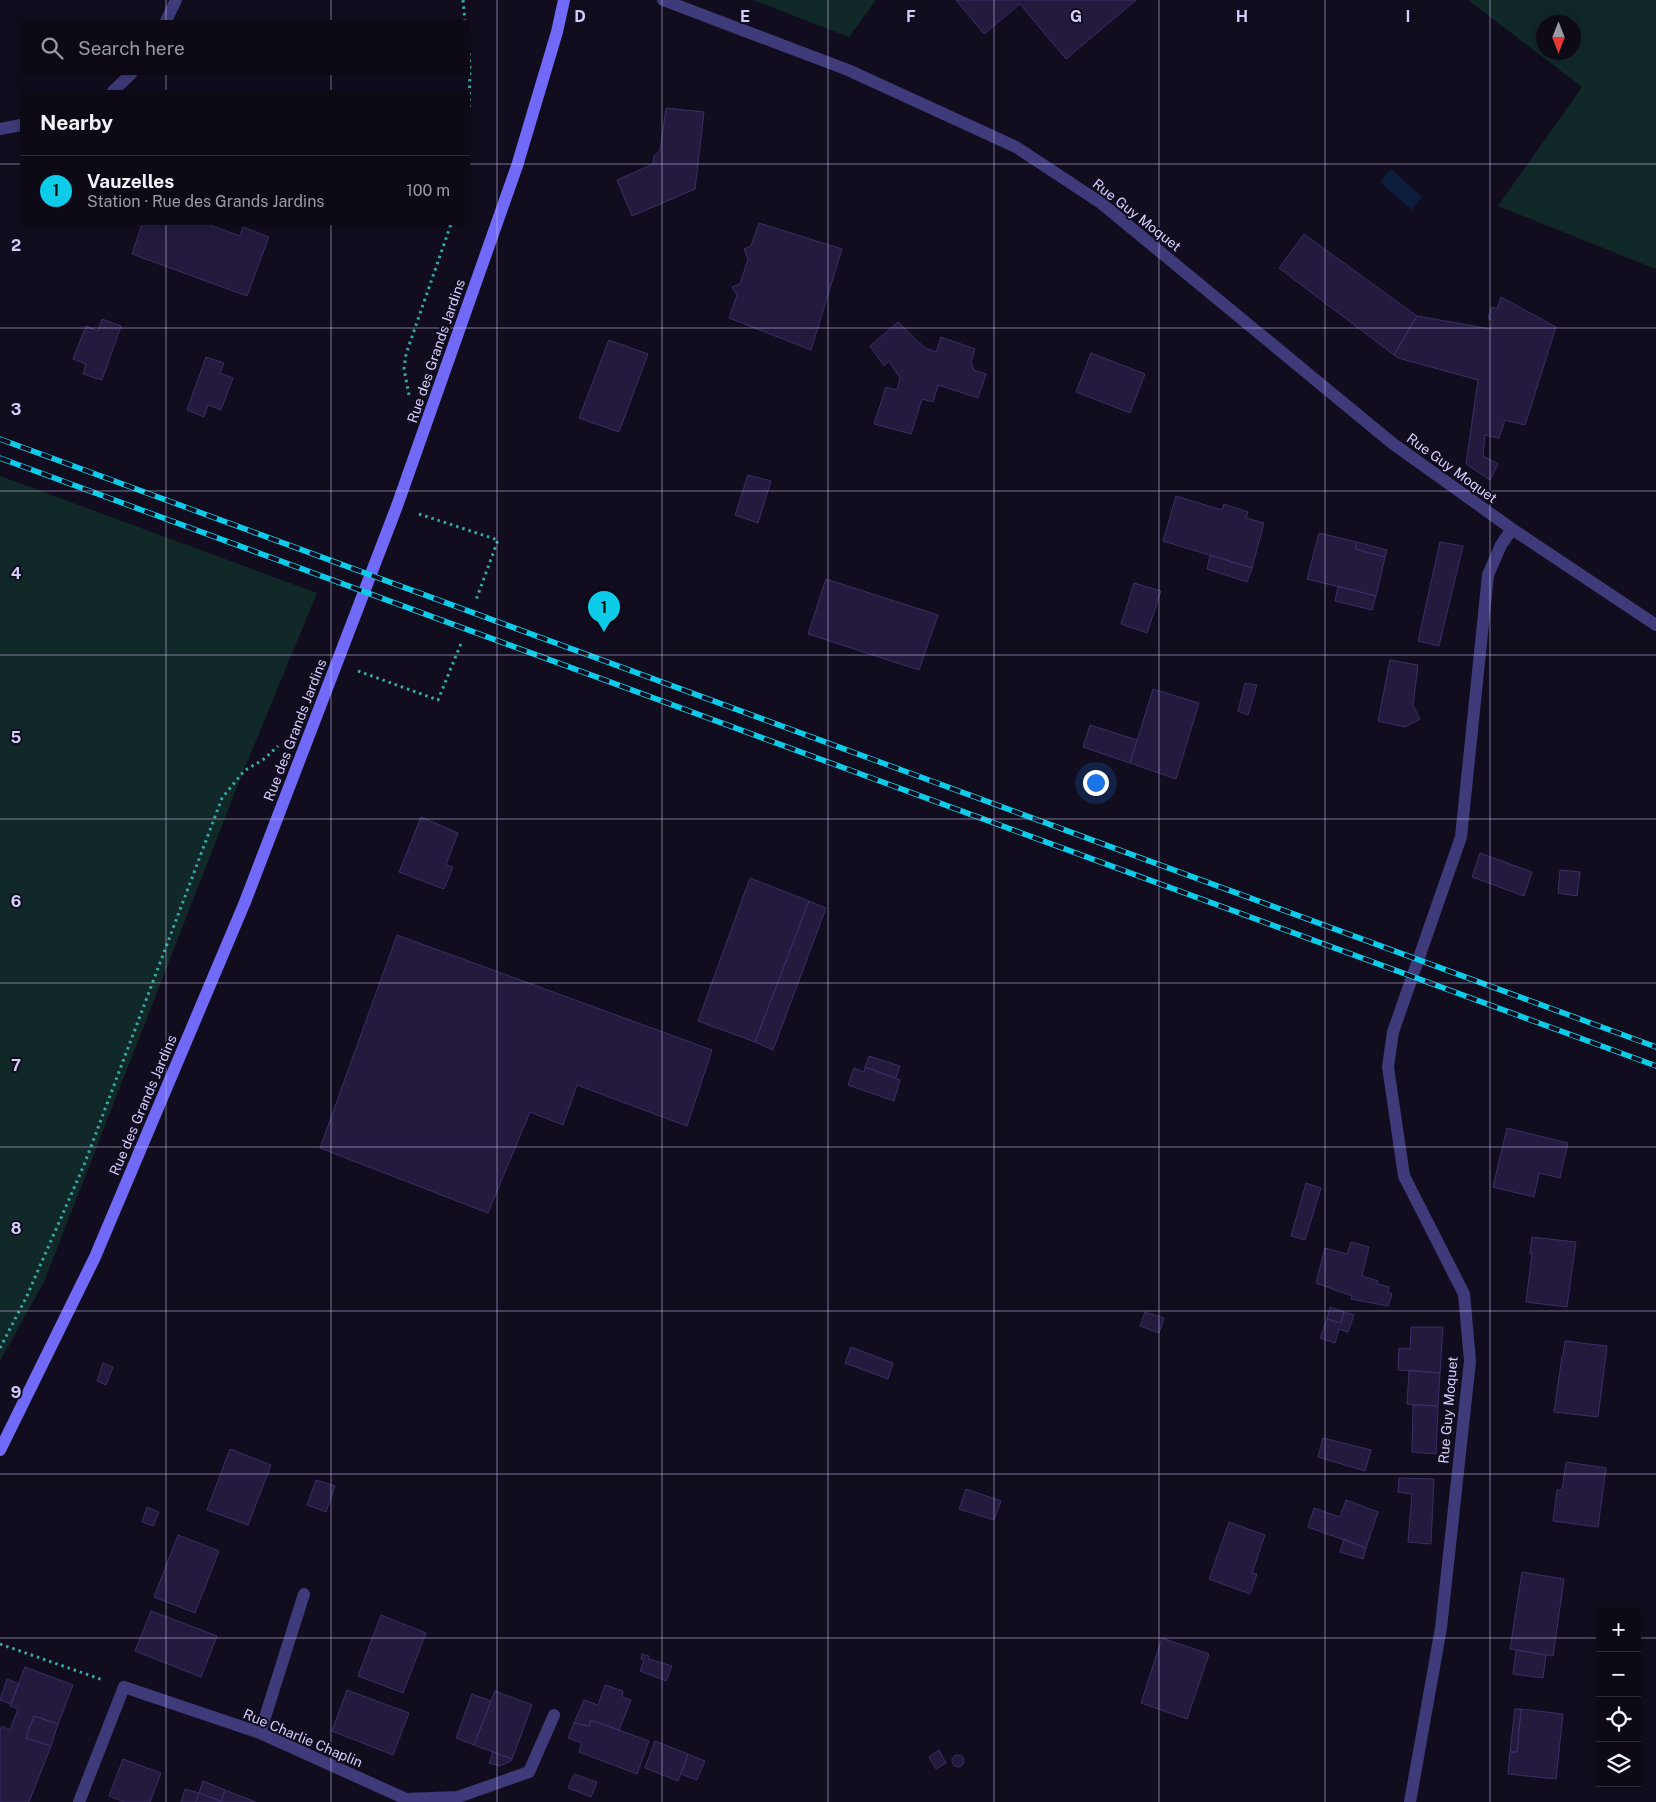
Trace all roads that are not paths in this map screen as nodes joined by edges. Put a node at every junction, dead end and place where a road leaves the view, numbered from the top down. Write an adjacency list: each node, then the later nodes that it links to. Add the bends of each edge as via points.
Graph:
1 (176, 0): 4 (street)
2 (564, 0): 11 (main road, Rue des Grands Jardins, via 517,166 397,506 246,902 96,1257)
3 (663, 0): 9 (street, Rue Guy Moquet, via 848,70 1016,147 1101,203 1392,443)
4 (166, 20)
5 (130, 75): 6 (street)
6 (114, 90)
7 (20, 125): 8 (street)
8 (0, 129)
9 (1512, 529): 10 (street, Rue Guy Moquet); 16 (street, Rue Guy Moquet, via 1488,575 1461,838 1393,1032 1388,1067 1404,1176 1464,1294 1470,1361 1440,1628)
10 (1656, 625)
11 (0, 1450)
12 (304, 1594): 14 (street)
13 (554, 1715): 14 (street, Rue Charlie Chaplin, via 529,1772 458,1798 406,1799)
14 (260, 1733): 15 (street, Rue Charlie Chaplin, via 124,1687)
15 (79, 1802)
16 (1410, 1802)

